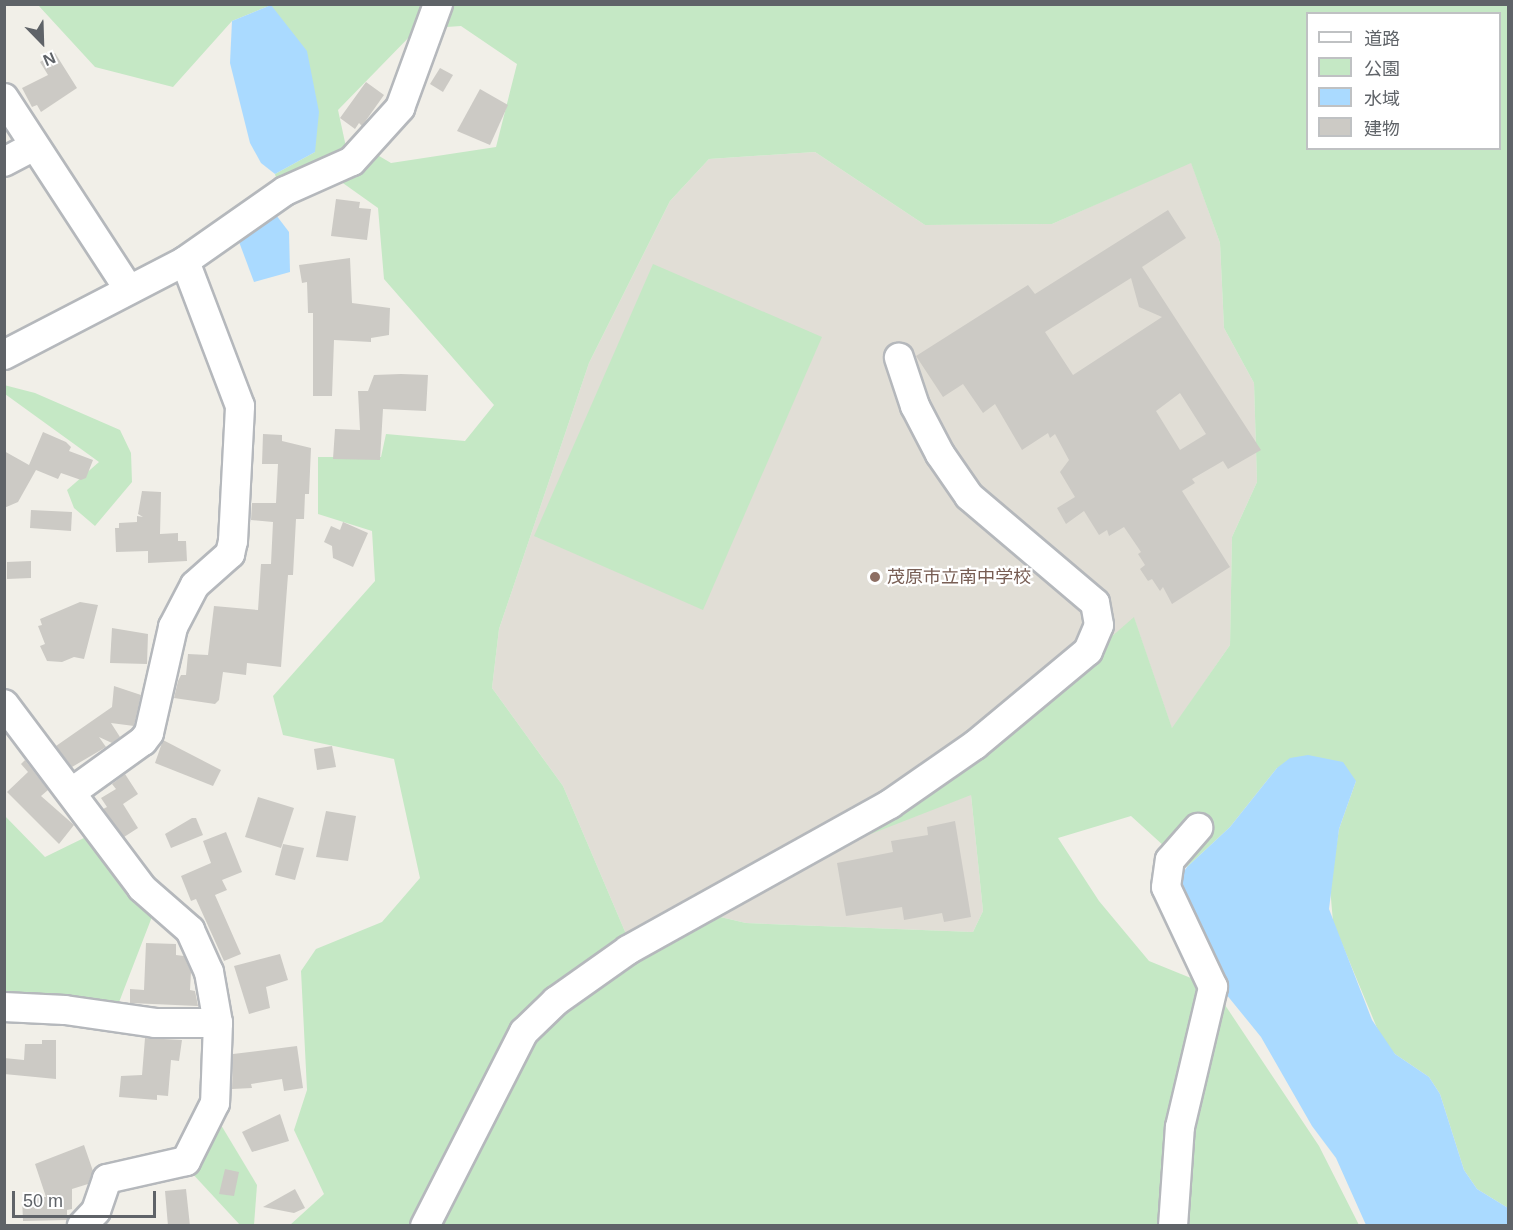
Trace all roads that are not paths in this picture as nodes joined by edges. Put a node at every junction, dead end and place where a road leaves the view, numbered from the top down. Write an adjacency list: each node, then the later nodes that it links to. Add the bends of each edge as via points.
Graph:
1 (438, 4): 5 (street, via 400,108 377,137 352,161 285,191)
2 (4, 98): 3 (street)
3 (34, 146): 4 (street); 6 (street)
4 (4, 162)
5 (184, 261): 6 (street); 10 (street, via 240,406 233,541 230,554 195,585 173,627 149,733)
6 (128, 288): 7 (street)
7 (4, 355)
8 (899, 358): 15 (street, via 915,406 940,454 969,496 1095,603 1099,625 1088,651 975,746 890,804 628,950 556,1001 524,1032)
9 (4, 704): 10 (street)
10 (72, 792): 13 (street, via 142,888 190,930 209,972)
11 (1198, 828): 16 (street, via 1170,860 1166,887 1213,987 1179,1127)
12 (4, 1007): 13 (street, via 65,1010 155,1023)
13 (218, 1023): 14 (street, via 215,1103 186,1161 107,1179 96,1211)
14 (82, 1226)
15 (425, 1226)
16 (1173, 1226)

